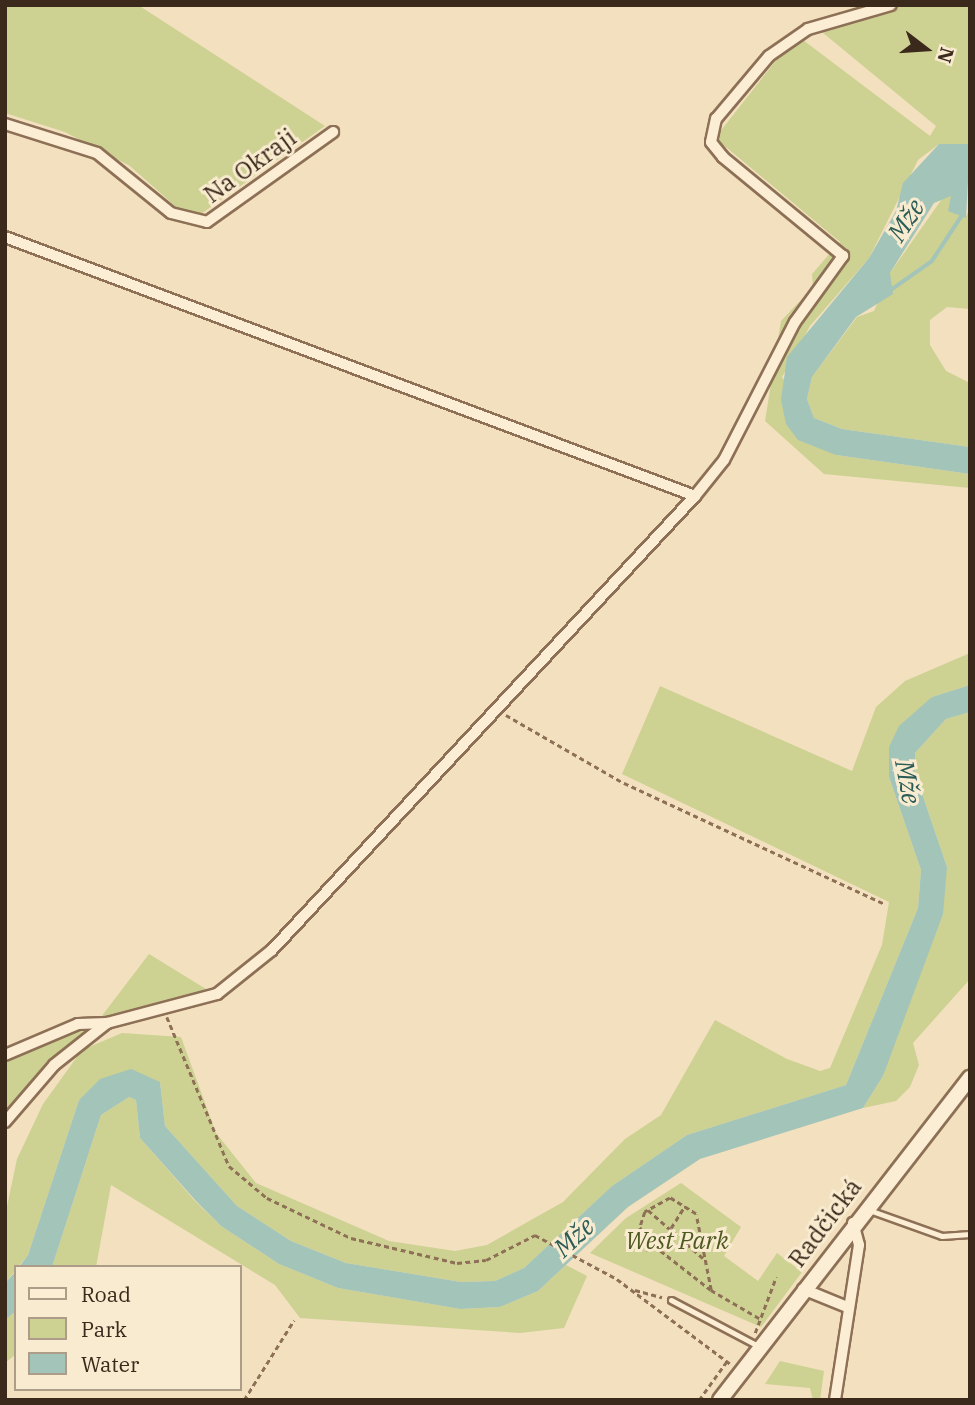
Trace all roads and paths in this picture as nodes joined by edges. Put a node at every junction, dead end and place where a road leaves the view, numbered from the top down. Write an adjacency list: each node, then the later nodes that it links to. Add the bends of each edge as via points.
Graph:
1 (891, 5): 5 (street, via 808,29 769,55 716,119 711,142 723,157 843,256 795,322 724,460)
2 (5, 124): 3 (street, Na Okraji, via 97,153 171,213 207,222)
3 (333, 132)
4 (5, 237): 5 (street)
5 (695, 496): 6 (street)
6 (500, 712): 7 (path, via 624,783); 8 (street, via 272,950 217,994)
7 (885, 904)
8 (165, 1011): 9 (street); 23 (path, via 229,1166 267,1198 351,1238 457,1263 486,1260 535,1235)
9 (107, 1023): 10 (street, via 78,1024); 12 (street, via 54,1065)
10 (5, 1055)
11 (970, 1078): 14 (street, Radčická)
12 (5, 1122)
13 (685, 1206): 15 (path, via 670,1198); 17 (path); 21 (path, via 699,1220)
14 (865, 1208): 16 (street, Radčická); 18 (lane, via 942,1236)
15 (648, 1210): 17 (path); 19 (path, via 640,1227)
16 (853, 1223): 24 (street, Radčická); 27 (street, via 859,1245)
17 (671, 1228): 21 (path)
18 (970, 1234)
19 (656, 1247): 20 (path); 25 (path)
20 (646, 1251)
21 (704, 1259): 25 (path)
22 (776, 1278): 28 (path)
23 (632, 1289): 26 (path); 33 (path, via 727,1361)
24 (803, 1289): 27 (street); 31 (street, Radčická)
25 (711, 1290): 28 (path)
26 (671, 1300): 31 (lane)
27 (847, 1307): 35 (street)
28 (759, 1318): 30 (path)
29 (294, 1320): 32 (path)
30 (756, 1327)
31 (760, 1347): 34 (street, Radčická)
32 (244, 1400)
33 (699, 1400)
34 (720, 1400)
35 (835, 1400)

